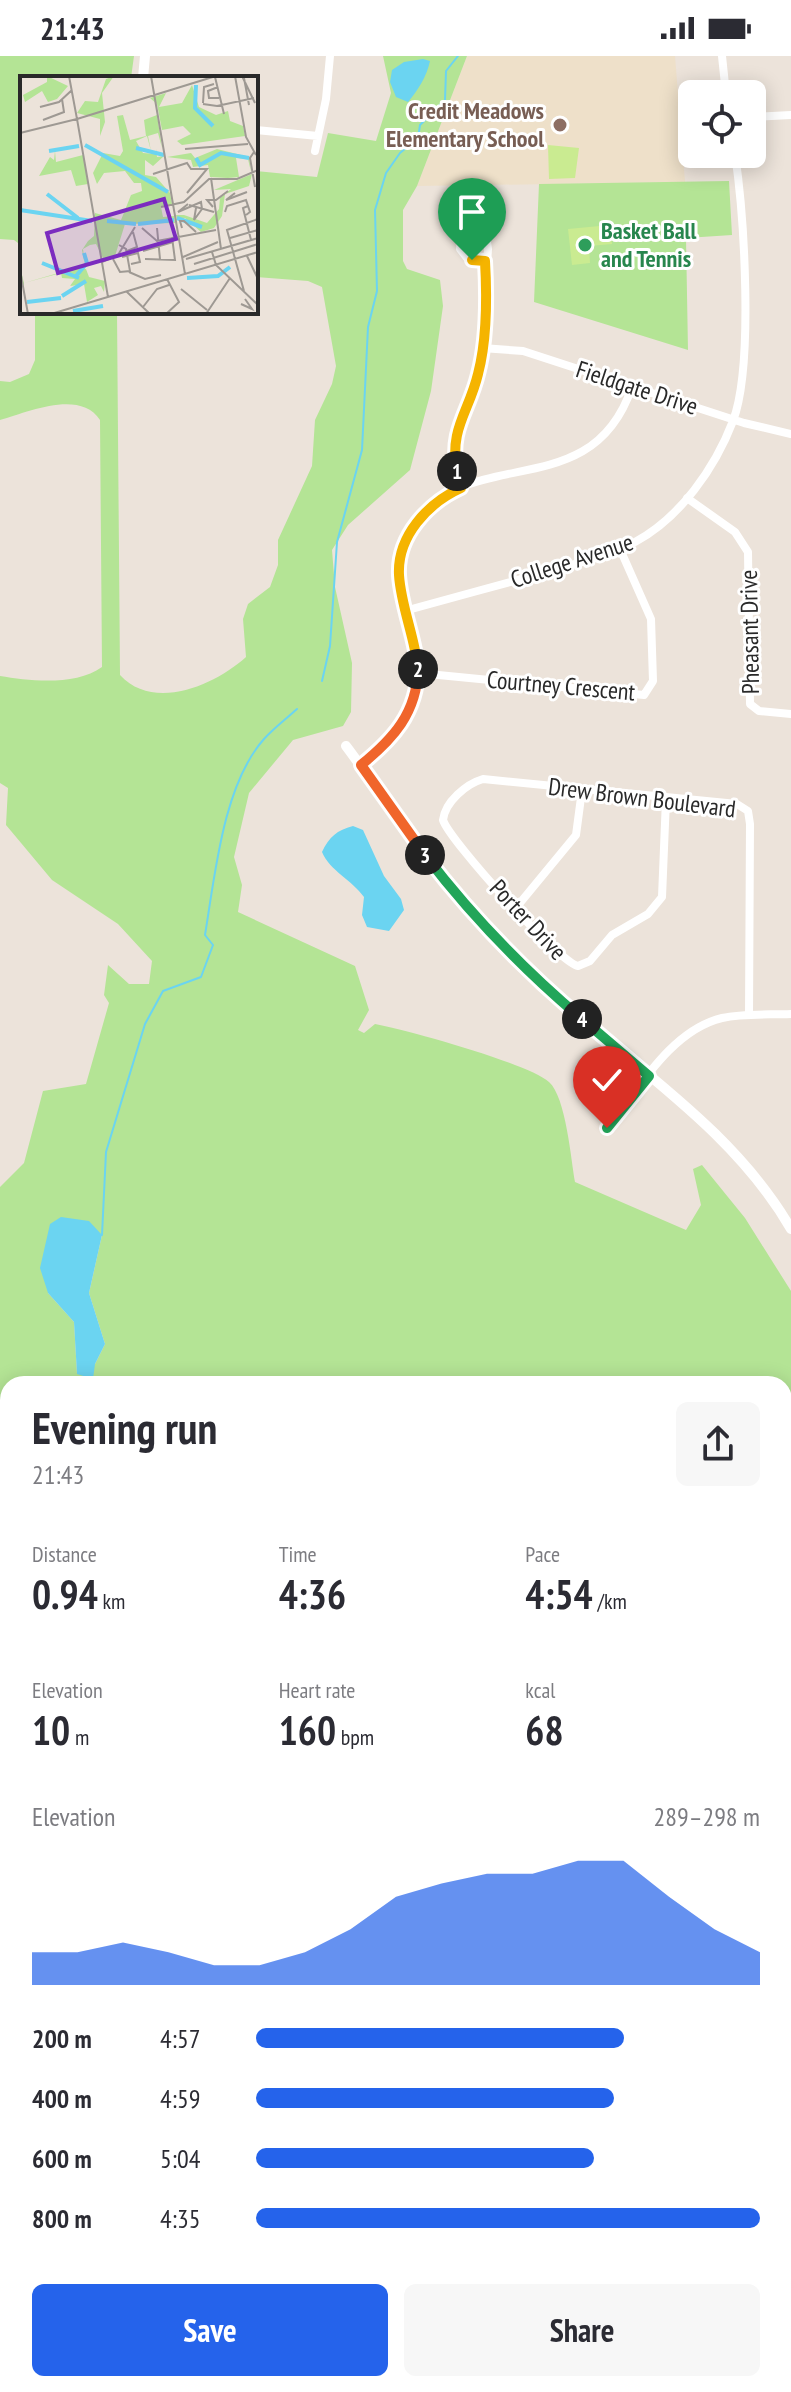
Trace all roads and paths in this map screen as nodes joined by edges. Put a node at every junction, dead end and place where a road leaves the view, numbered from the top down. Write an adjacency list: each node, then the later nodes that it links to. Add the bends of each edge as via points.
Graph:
1 (145, 56): 4 (street)
2 (330, 56): 9 (street)
3 (722, 56): 5 (street)
4 (143, 76)
5 (725, 80)
6 (791, 115): 7 (street)
7 (766, 116)
8 (258, 130): 9 (street)
9 (318, 136): 10 (street)
10 (315, 151)
11 (736, 168): 15 (street, College Avenue, via 743,236 743,350)
12 (485, 261): 13 (street)
13 (482, 348): 14 (street, Fieldgate Drive, via 523,351); 17 (street, via 478,377 455,437)
14 (632, 387): 15 (street, Fieldgate Drive); 17 (street, via 608,434 569,460)
15 (734, 420): 16 (street, Fieldgate Drive); 18 (street, College Avenue)
16 (791, 434)
17 (461, 488): 20 (street, via 432,505 409,536 399,578)
18 (687, 498): 19 (street, College Avenue, via 649,534); 22 (street, Pheasant Drive, via 735,532 748,552 750,704 759,711)
19 (620, 549): 20 (street, College Avenue); 21 (street, Courtney Crescent, via 651,619 653,681 644,695)
20 (408, 610): 21 (street)
21 (418, 673): 24 (street, via 408,716 392,740)
22 (791, 714)
23 (346, 746): 24 (street)
24 (361, 765): 31 (street, via 461,899 542,985)
25 (582, 790): 26 (street, Drew Brown Boulevard); 27 (street, Drew Brown Boulevard, via 483,779 467,786); 28 (street, via 576,835)
26 (666, 799): 28 (street, Porter Drive, via 662,897 648,914 612,935 590,961 571,965); 30 (street, Drew Brown Boulevard, via 737,804 748,811)
27 (443, 815): 28 (street, Porter Drive, via 443,825)
28 (515, 909)
29 (791, 1014): 30 (street)
30 (749, 1015): 31 (street, via 721,1018 691,1031)
31 (649, 1076): 32 (street); 33 (street, via 761,1183)
32 (607, 1128)
33 (791, 1229)

